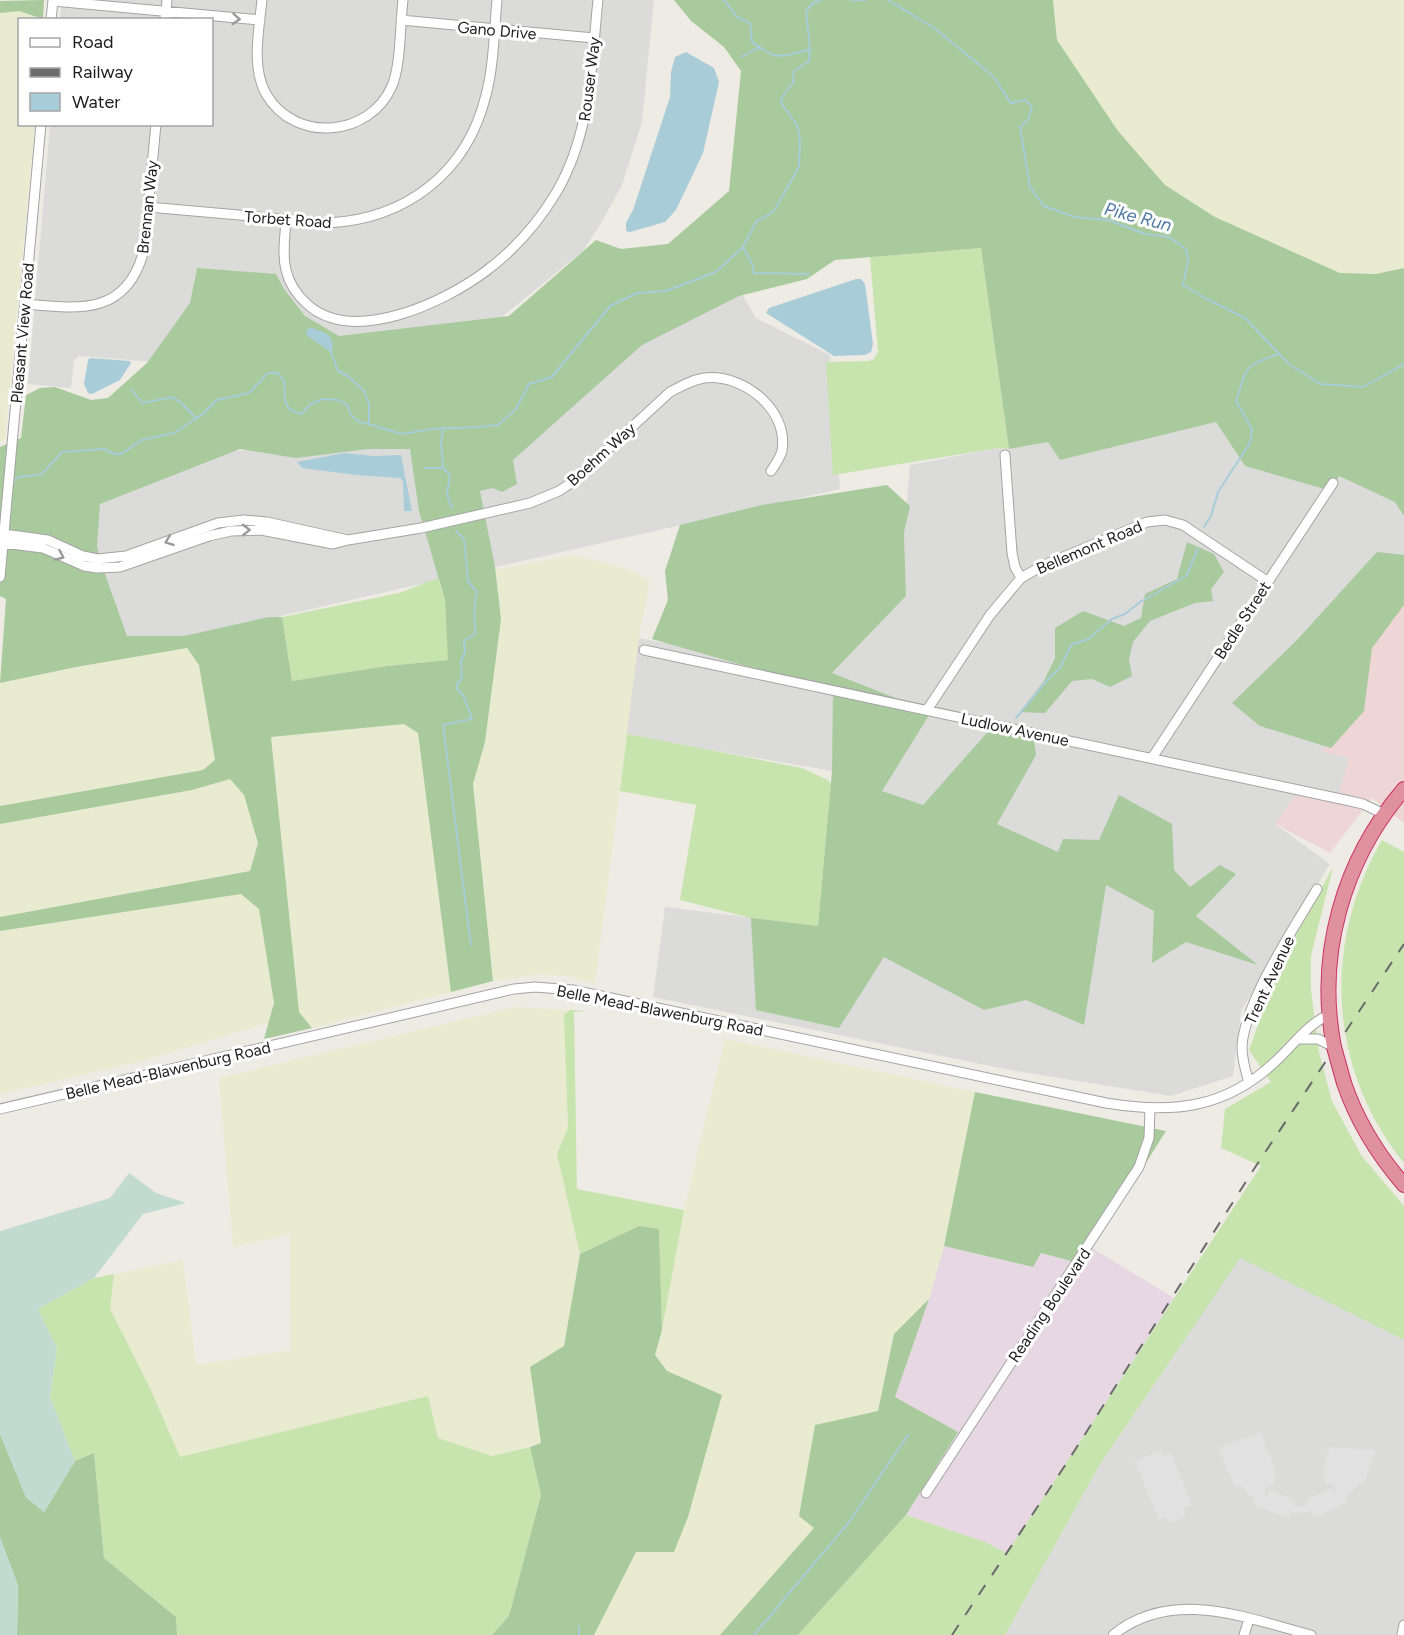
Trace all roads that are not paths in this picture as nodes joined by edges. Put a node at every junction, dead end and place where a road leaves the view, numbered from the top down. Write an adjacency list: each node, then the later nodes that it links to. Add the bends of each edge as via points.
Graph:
1 (167, 0): 7 (street)
2 (262, 0): 11 (street)
3 (403, 0): 12 (street)
4 (497, 0): 13 (street, Torbet Road)
5 (598, 0): 14 (street, Rouser Way)
6 (53, 1): 7 (street); 8 (street)
7 (165, 16): 9 (street, one-way to 9)
8 (51, 18)
9 (212, 18)
10 (213, 18): 11 (street, one-way to 11)
11 (260, 20): 12 (street, via 258,68 267,94 295,122 323,129 358,122 385,98 396,73)
12 (401, 20): 13 (street, Gano Drive)
13 (494, 29): 14 (street, Gano Drive); 18 (street, Torbet Road, via 489,81 478,121 457,158 434,183 408,202 376,216 328,223)
14 (594, 38): 18 (street, Rouser Way, via 582,130 561,183 543,213 516,245 467,284 399,314 361,322 335,320 311,308 290,282 284,262)
15 (41, 126): 19 (street, Pleasant View Road)
16 (156, 126): 17 (street, Brennan Way)
17 (148, 207): 18 (street, Torbet Road); 19 (street, Brennan Way, via 142,259 118,294 88,307)
18 (286, 220)
19 (25, 304): 23 (street, Pleasant View Road)
20 (1005, 455): 25 (street, via 1012,553)
21 (771, 471): 23 (street, Boehm Way, via 782,451 782,441 770,407 740,384 705,378 670,392 582,475 530,503 333,544 274,528 215,529 120,567 96,568 83,560)
22 (1333, 483): 26 (street, Bedle Street)
23 (4, 539): 24 (street, Pleasant View Road)
24 (0, 577)
25 (1021, 578): 26 (street, Bellemont Road, via 1156,520 1183,525); 28 (street, Bellemont Road, via 990,615)
26 (1267, 581): 29 (street, Bedle Street)
27 (644, 650): 28 (street, Ludlow Avenue)
28 (927, 710): 29 (street, Ludlow Avenue)
29 (1152, 758): 31 (street, Ludlow Avenue, via 1363,804)
30 (1404, 789): 31 (highway)
31 (1384, 814): 33 (highway, via 1365,844 1344,891 1332,939)
32 (1317, 889): 36 (street, Trent Avenue, via 1266,979 1249,1018 1242,1047)
33 (1328, 1015): 34 (street, via 1313,1022); 35 (highway)
34 (1298, 1039): 35 (street, via 1313,1038); 36 (street)
35 (1334, 1047): 39 (highway, bridge, via 1350,1101 1374,1145)
36 (1249, 1082): 38 (street, Belle Mead-Blawenburg Road, via 1209,1101)
37 (0, 1109): 38 (street, Belle Mead-Blawenburg Road, via 491,993 535,987 602,995 1106,1103)
38 (1150, 1109): 40 (street, Reading Boulevard, via 1149,1138 1134,1176)
39 (1404, 1185)
40 (926, 1493)
41 (1249, 1619): 43 (street, via 1212,1610 1174,1609 1144,1616); 44 (street); 45 (street)
42 (1404, 1625): 46 (street)
43 (1113, 1635)
44 (1245, 1635)
45 (1311, 1635)
46 (1402, 1635)

